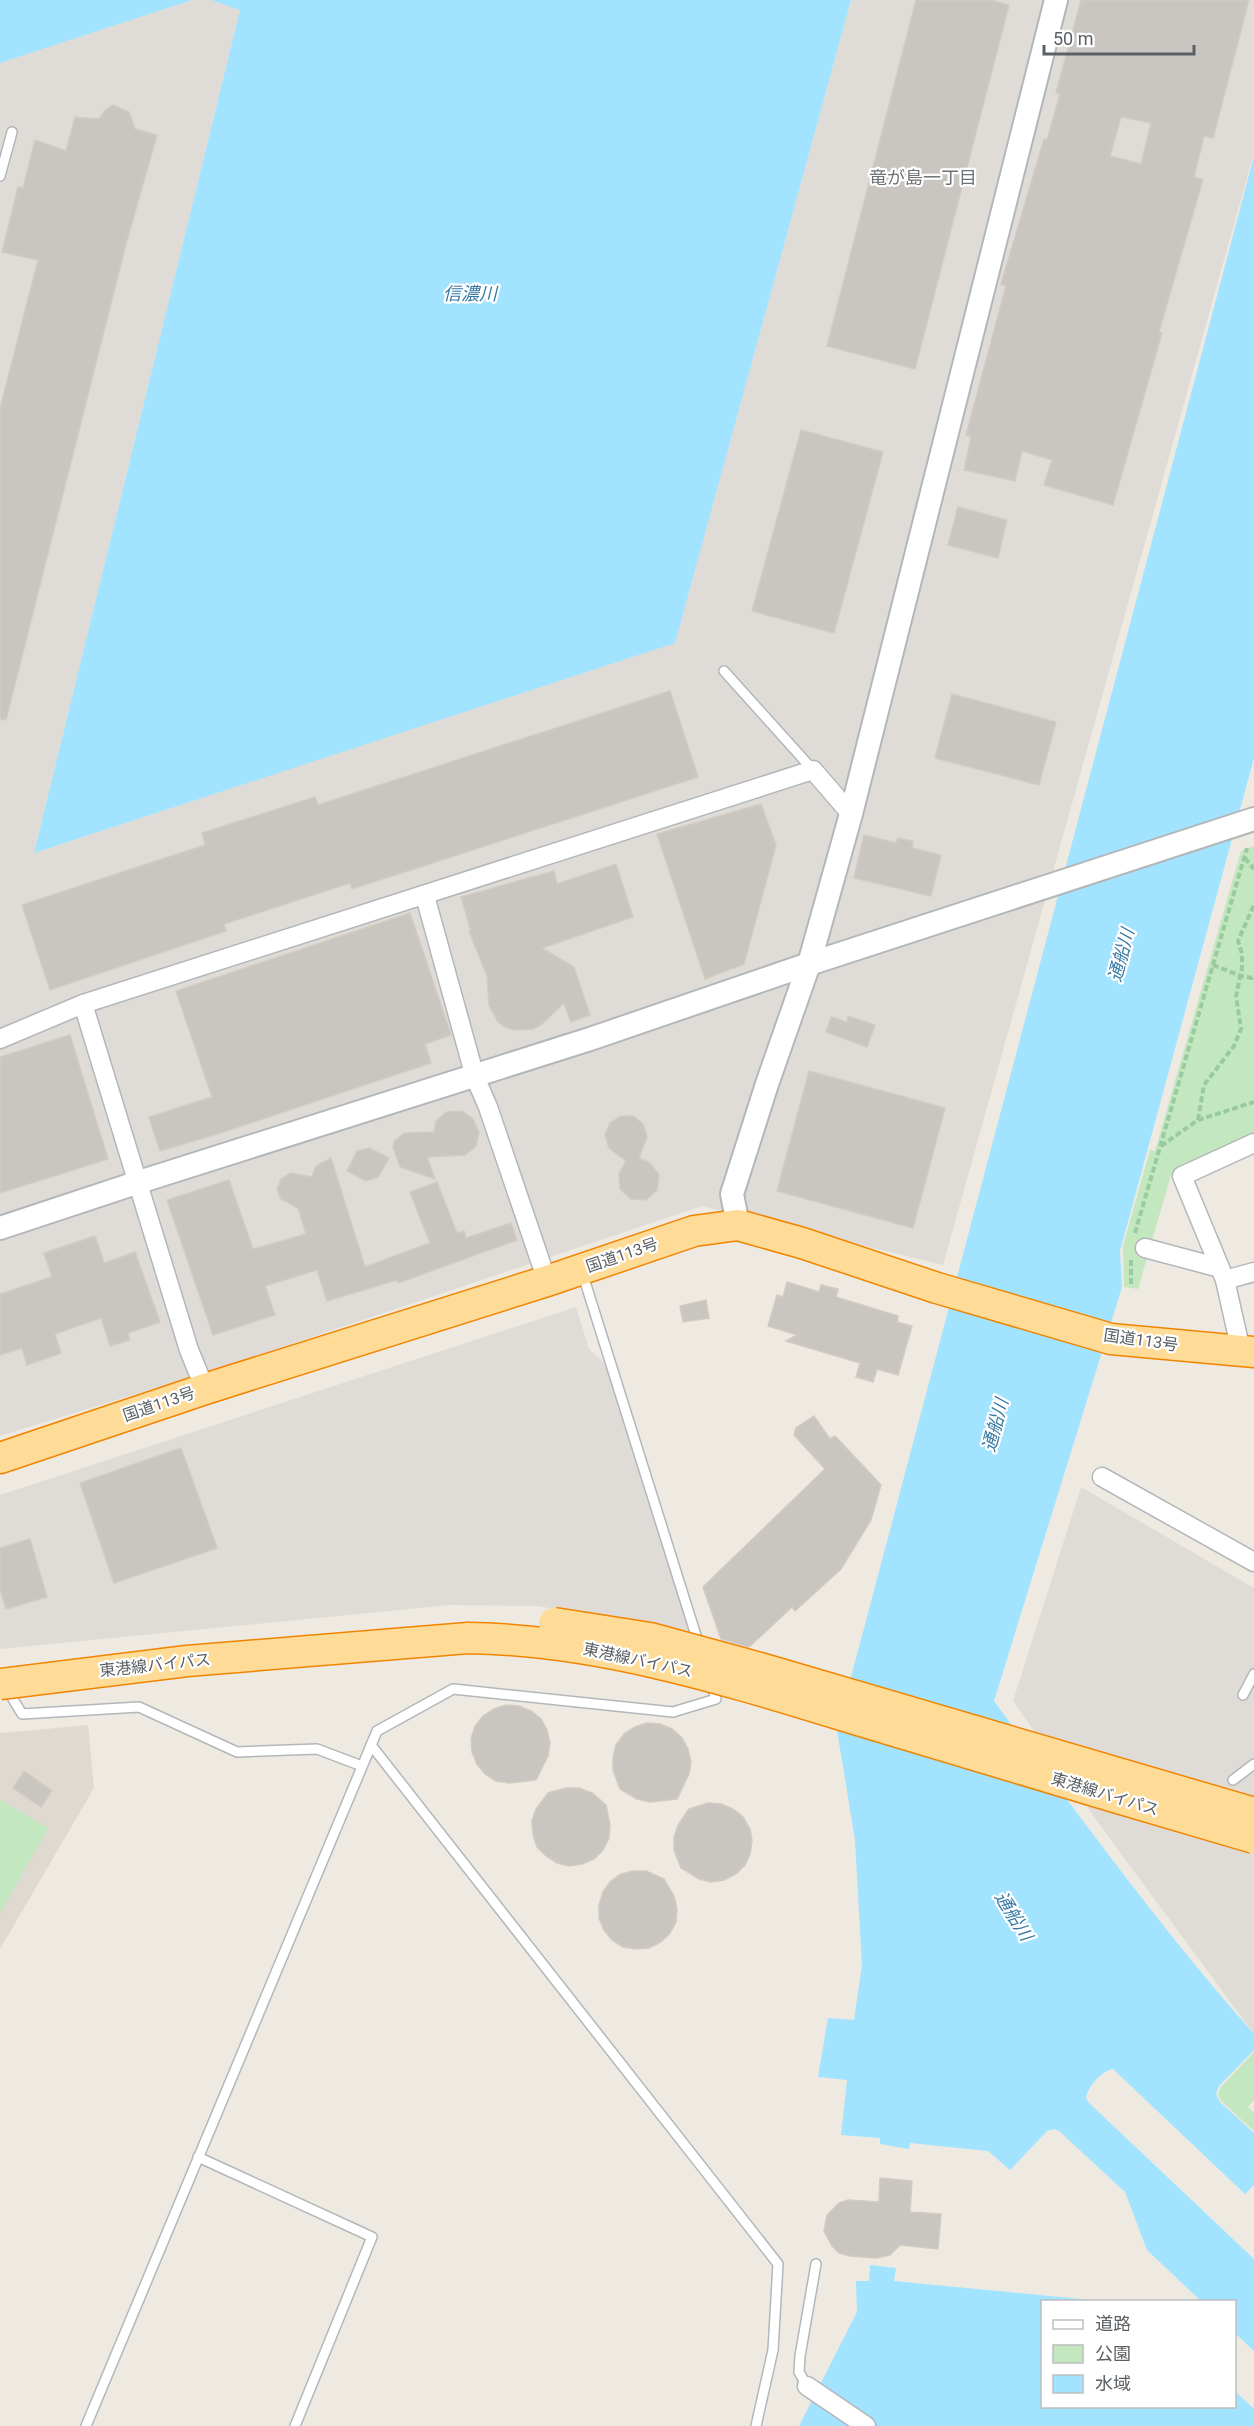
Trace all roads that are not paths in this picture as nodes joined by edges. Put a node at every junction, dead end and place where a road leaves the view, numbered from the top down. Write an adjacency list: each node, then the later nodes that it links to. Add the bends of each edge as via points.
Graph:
1 (1056, 0): 6 (street)
2 (12, 132): 3 (lane)
3 (0, 176)
4 (724, 671): 5 (lane)
5 (813, 770): 6 (street); 8 (street)
6 (851, 814): 9 (street)
7 (1251, 819): 9 (street)
8 (425, 896): 10 (street); 12 (street)
9 (809, 964): 12 (street); 15 (street, via 732,1194)
10 (83, 1004): 11 (street); 14 (street)
11 (0, 1039)
12 (475, 1077): 14 (street); 21 (street)
13 (1254, 1143): 20 (street, via 1182,1176)
14 (139, 1182): 16 (street); 23 (street, via 189,1350)
15 (738, 1225): 18 (highway, 国道113号, via 694,1231); 22 (highway, 国道113号, via 1111,1339)
16 (0, 1228)
17 (1137, 1246): 20 (street)
18 (581, 1269): 21 (highway, 国道113号); 32 (lane, via 716,1699 673,1712 453,1689 377,1731)
19 (1254, 1272): 20 (street)
20 (1223, 1274): 22 (street)
21 (548, 1281): 23 (highway, 国道113号)
22 (1248, 1351)
23 (205, 1389): 24 (highway, 国道113号)
24 (0, 1458)
25 (1102, 1477): 26 (street)
26 (1254, 1562)
27 (0, 1667): 36 (highway, 東港線バイパス, bridge, via 463,1621 554,1623 650,1638)
28 (1254, 1674): 31 (lane)
29 (0, 1676): 34 (lane, via 22,1714 139,1707 237,1752 317,1749)
30 (0, 1684): 37 (highway, 東港線バイパス, bridge, via 187,1661 468,1638 557,1643 646,1659 743,1685)
31 (1243, 1695)
32 (370, 1746): 34 (lane); 43 (lane, via 778,2264 773,2350)
33 (1254, 1764): 35 (lane)
34 (362, 1766): 38 (lane)
35 (1233, 1780)
36 (1254, 1813)
37 (1254, 1838)
38 (198, 2157): 41 (lane); 42 (lane, via 372,2237)
39 (816, 2264): 40 (lane, via 800,2356 799,2372)
40 (807, 2386): 44 (street)
41 (86, 2426)
42 (295, 2426)
43 (756, 2426)
44 (866, 2426)

